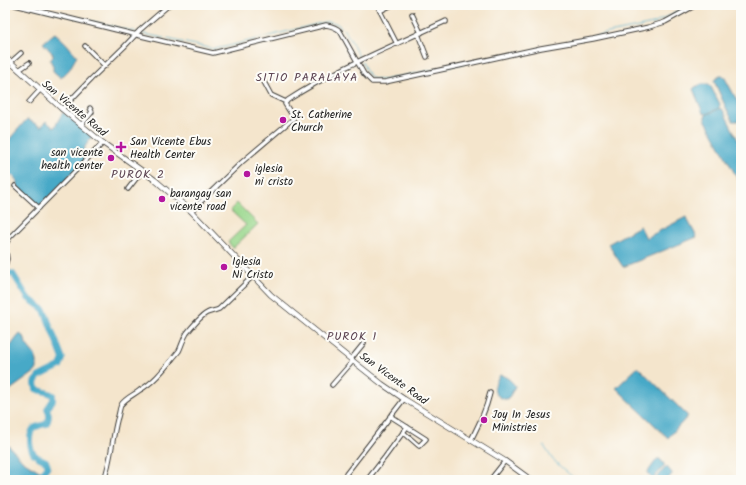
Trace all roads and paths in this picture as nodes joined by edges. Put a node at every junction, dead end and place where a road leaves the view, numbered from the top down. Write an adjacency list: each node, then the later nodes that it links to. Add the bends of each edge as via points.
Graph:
1 (15, 5): 10 (street)
2 (169, 5): 10 (street)
3 (377, 5): 6 (street)
4 (392, 5): 6 (street)
5 (696, 5): 17 (street, via 665,22 649,27 385,82 372,82)
6 (380, 11): 11 (street)
7 (412, 14): 9 (street)
8 (446, 22): 9 (street)
9 (420, 34): 11 (street); 15 (street)
10 (137, 35): 17 (street, via 214,52 326,25 340,31); 19 (street)
11 (397, 44): 17 (street)
12 (85, 46): 19 (street)
13 (21, 52): 16 (street)
14 (5, 57): 16 (street, San Vicente Road)
15 (427, 57)
16 (11, 62): 20 (street, San Vicente Road)
17 (358, 62): 24 (street, via 298,93)
18 (29, 64): 20 (street)
19 (105, 66): 26 (street)
20 (19, 70): 22 (street, San Vicente Road)
21 (264, 82): 24 (street, via 271,95)
22 (40, 90): 23 (street); 26 (street, San Vicente Road)
23 (29, 102)
24 (286, 102): 33 (street, via 294,118 242,162)
25 (90, 108): 27 (street, via 92,112)
26 (62, 110): 27 (street, San Vicente Road)
27 (81, 125): 28 (street, San Vicente Road)
28 (103, 143): 29 (street, San Vicente Road); 32 (street)
29 (142, 171): 31 (street); 33 (street, San Vicente Road)
30 (15, 186): 32 (street)
31 (128, 189)
32 (39, 208): 34 (street, via 6,243)
33 (191, 211): 35 (street, San Vicente Road)
34 (5, 266)
35 (253, 276): 37 (street, San Vicente Road, via 272,295); 46 (street, via 219,309 204,315 186,334 179,351 153,380 124,401)
36 (364, 343): 37 (street)
37 (352, 360): 38 (street); 40 (street, San Vicente Road)
38 (332, 385)
39 (490, 393): 44 (street, via 484,415)
40 (404, 399): 41 (street); 44 (street, San Vicente Road)
41 (390, 416): 42 (street); 47 (street, via 346,474)
42 (407, 427): 43 (street); 43 (street, via 426,439 419,446)
43 (403, 432): 48 (street)
44 (471, 440): 45 (street, San Vicente Road)
45 (505, 461): 49 (street); 50 (street, San Vicente Road)
46 (104, 480)
47 (347, 480)
48 (367, 480)
49 (490, 480)
50 (531, 480)

